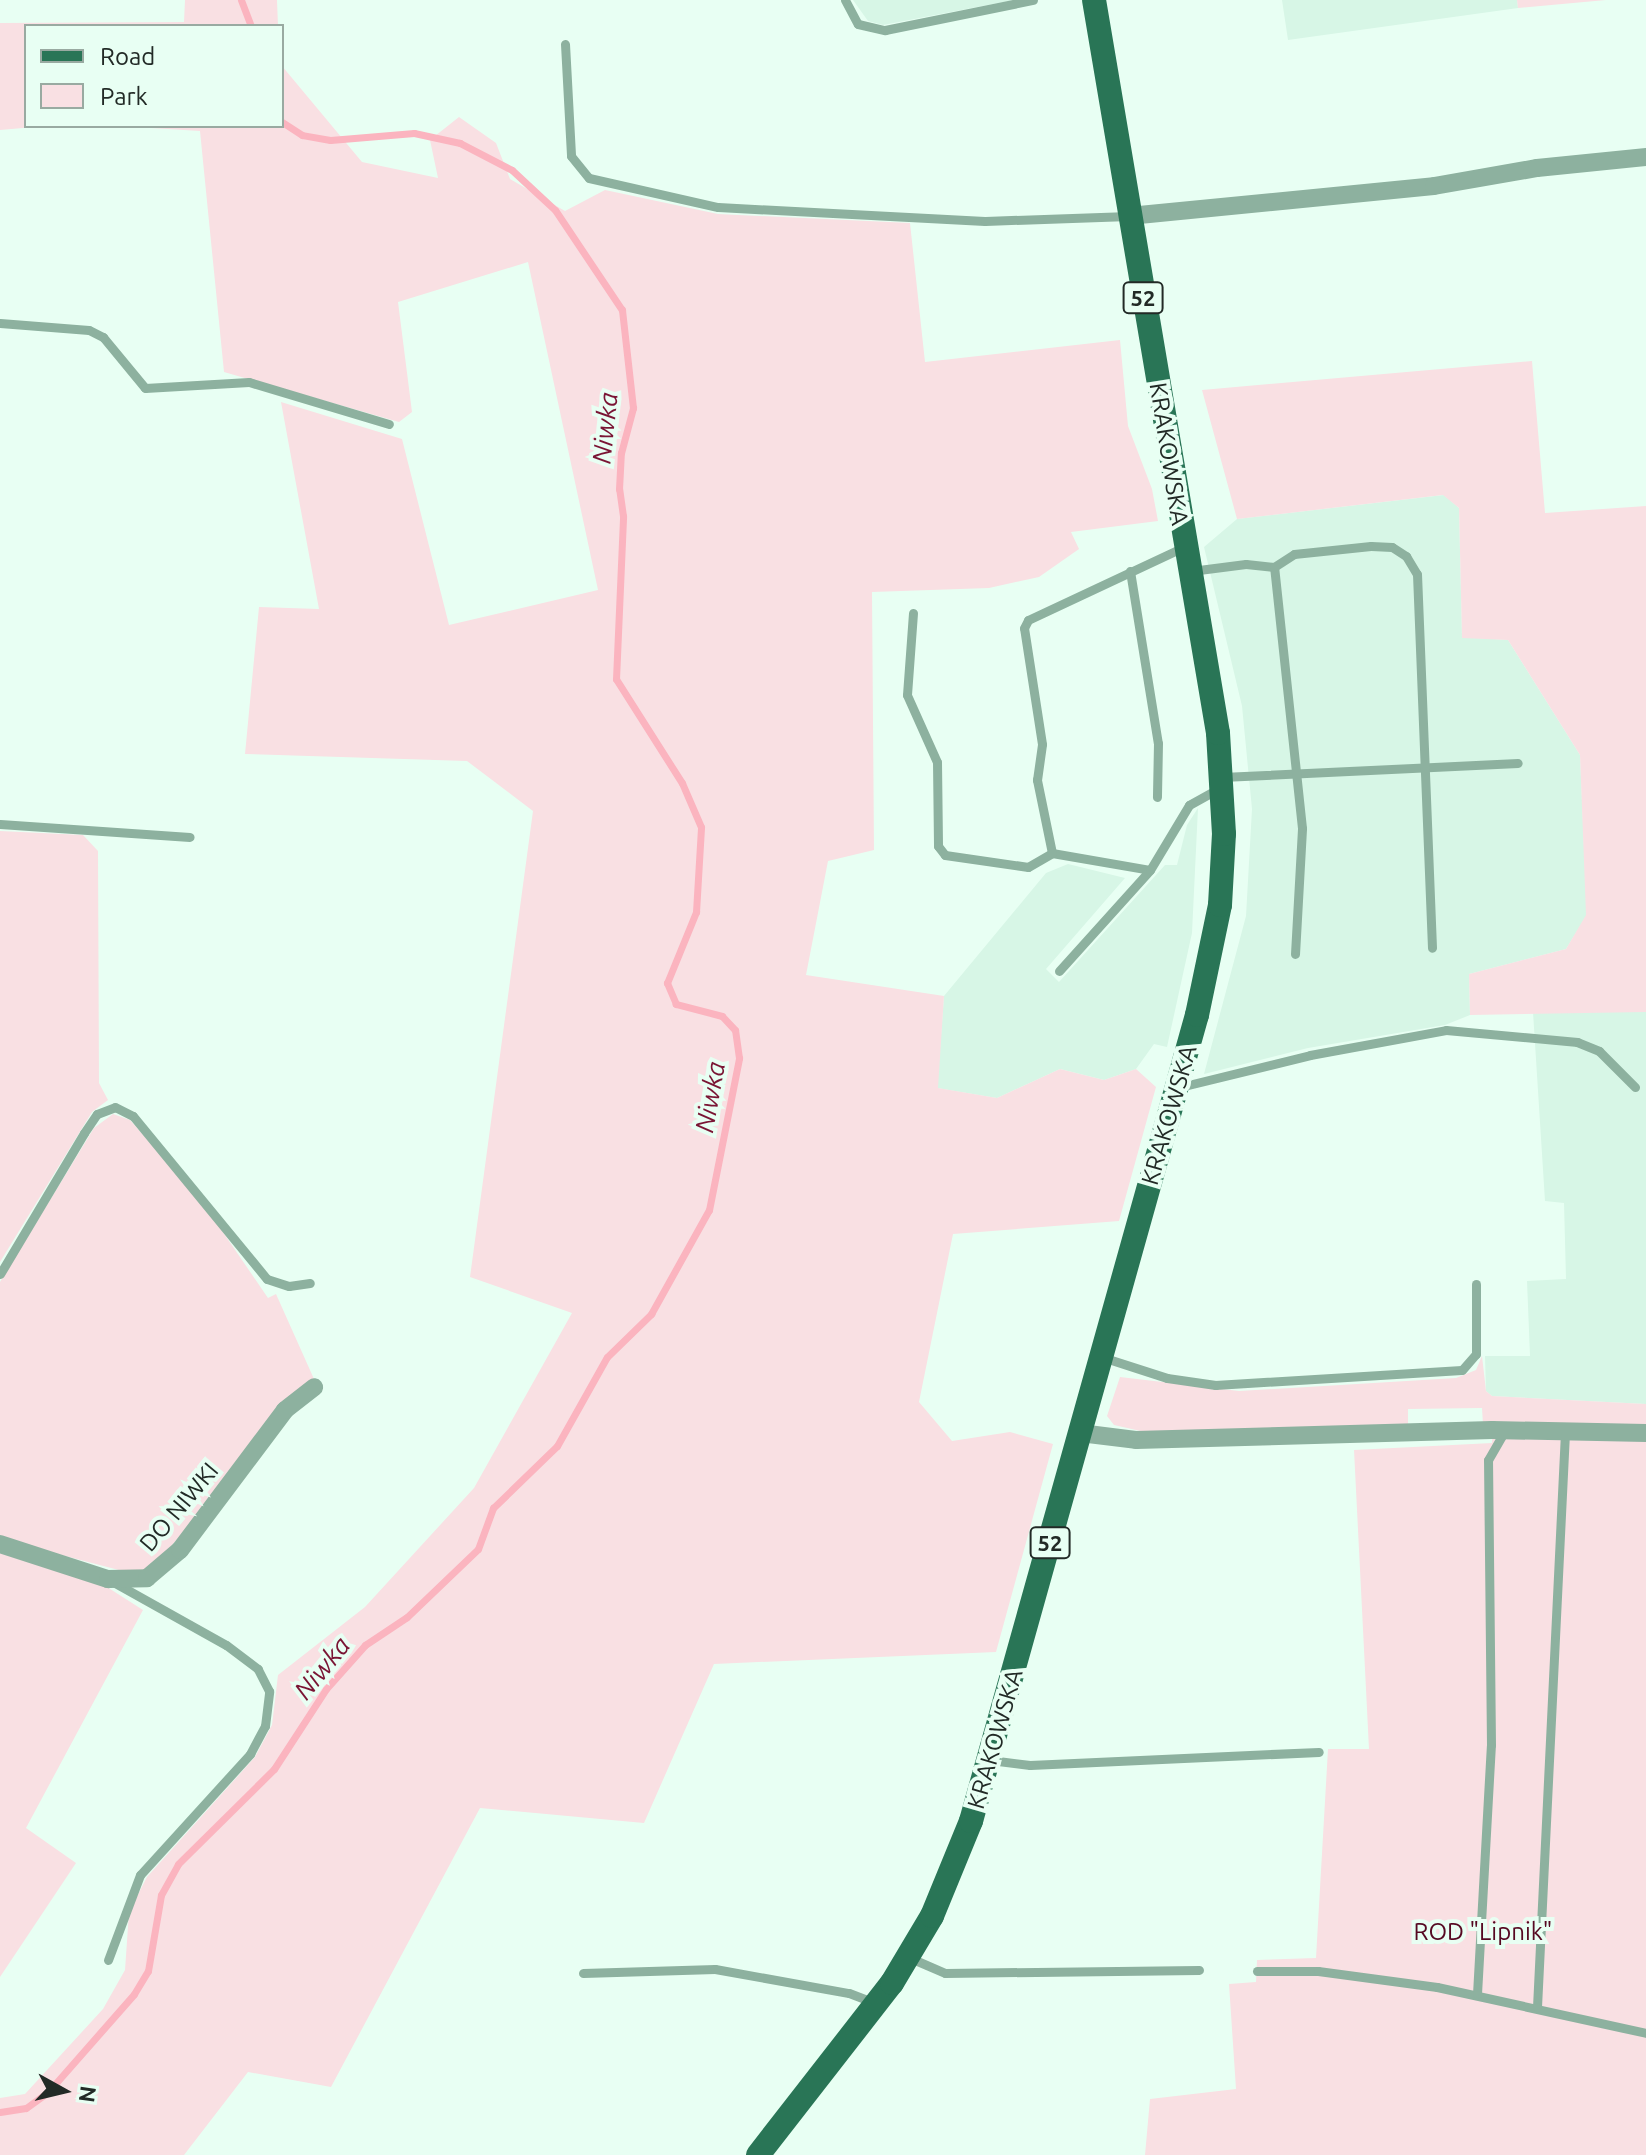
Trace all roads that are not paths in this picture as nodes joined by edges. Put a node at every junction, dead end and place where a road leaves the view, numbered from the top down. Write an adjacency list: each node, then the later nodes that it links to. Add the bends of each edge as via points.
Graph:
1 (845, 0): 2 (lane, via 858,24 885,30)
2 (1033, 0)
3 (1094, 0): 6 (main road, KRAKOWSKA / 52)
4 (565, 44): 6 (lane, via 571,156 589,178 718,207 985,221)
5 (1646, 157): 6 (street, via 1434,186)
6 (1129, 216): 9 (main road, KRAKOWSKA / 52)
7 (0, 323): 8 (lane, via 89,330 103,337 145,388 249,382)
8 (389, 424)
9 (1184, 547): 11 (lane); 12 (main road, KRAKOWSKA / 52)
10 (1274, 567): 12 (lane, via 1246,564); 15 (lane, via 1294,554 1371,546 1392,547 1406,556 1417,574); 16 (lane)
11 (1130, 571): 18 (lane, via 1158,743); 21 (lane, via 1028,620 1024,628 1042,744 1037,780)
12 (1188, 571): 17 (main road, KRAKOWSKA / 52)
13 (913, 613): 21 (lane, via 907,695 937,762 938,846 945,855 1028,867)
14 (1518, 763): 15 (lane)
15 (1425, 765): 16 (lane); 23 (lane)
16 (1292, 772): 17 (lane); 24 (lane, via 1302,863)
17 (1223, 781): 22 (lane, via 1189,805); 27 (main road, KRAKOWSKA / 52, via 1220,905)
18 (1157, 797)
19 (0, 824): 20 (lane)
20 (190, 837)
21 (1052, 853): 22 (lane)
22 (1150, 870): 25 (lane)
23 (1432, 948)
24 (1295, 954)
25 (1059, 971)
26 (1635, 1087): 27 (lane, via 1608,1058 1577,1042 1446,1030 1310,1055)
27 (1176, 1088): 31 (main road, KRAKOWSKA / 52)
28 (0, 1274): 29 (lane, via 97,1114 115,1107 143,1127 267,1279 289,1286)
29 (310, 1283)
30 (1476, 1284): 31 (lane, via 1476,1354 1462,1370 1215,1385 1167,1378)
31 (1102, 1357): 35 (main road, KRAKOWSKA / 52)
32 (314, 1387): 38 (street, DO NIWKI, via 285,1410 163,1567 147,1578)
33 (1505, 1430): 34 (street); 35 (street, via 1136,1440); 46 (lane, via 1488,1460 1491,1745)
34 (1565, 1432): 36 (street); 48 (lane)
35 (1080, 1433): 40 (main road, KRAKOWSKA / 52)
36 (1646, 1433)
37 (0, 1544): 38 (street, DO NIWKI)
38 (108, 1579): 42 (lane, via 226,1645 258,1669 269,1691 265,1726 250,1754 140,1875)
39 (1319, 1752): 40 (lane, via 1030,1765)
40 (990, 1760): 41 (main road, KRAKOWSKA / 52, via 947,1881)
41 (908, 1957): 43 (lane, via 945,1973); 47 (main road, KRAKOWSKA / 52)
42 (108, 1960)
43 (1199, 1970)
44 (1257, 1971): 46 (lane, via 1318,1971)
45 (583, 1973): 47 (lane, via 715,1969 849,1993)
46 (1477, 1994): 48 (lane)
47 (879, 2004): 50 (main road, KRAKOWSKA / 52)
48 (1537, 2007): 49 (lane)
49 (1646, 2033)
50 (758, 2155)

